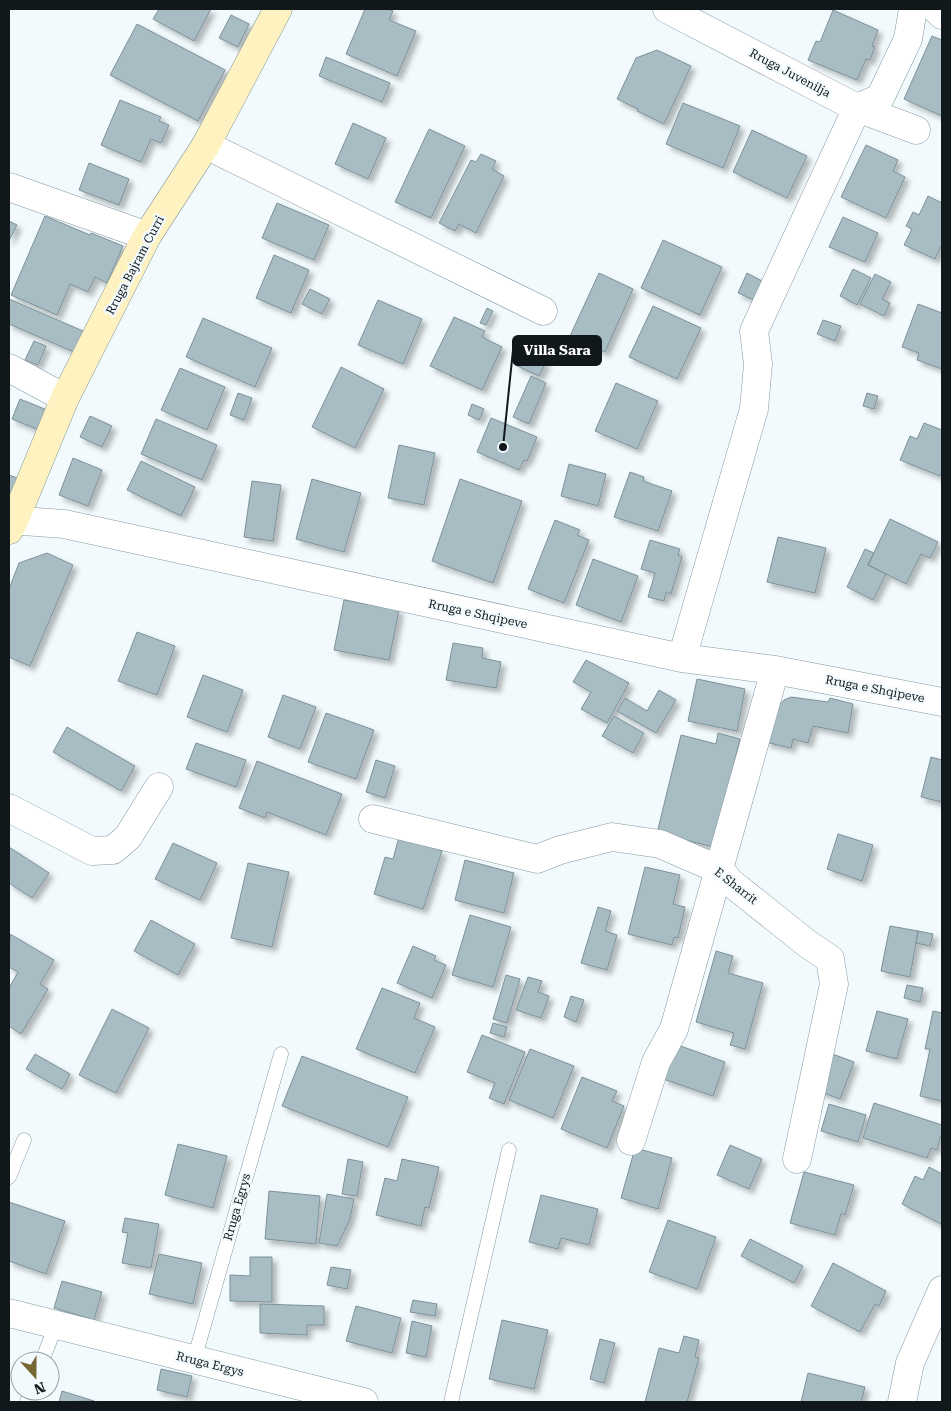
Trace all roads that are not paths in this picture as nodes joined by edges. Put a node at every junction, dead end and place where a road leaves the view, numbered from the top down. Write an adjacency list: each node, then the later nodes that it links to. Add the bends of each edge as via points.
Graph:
1 (278, 9): 8 (main road, Rruga Bajram Curri)
2 (667, 9): 6 (street, Rruga Juvenilja)
3 (913, 9): 6 (street, via 908,39 880,98)
4 (936, 9): 5 (street)
5 (942, 15)
6 (857, 108): 7 (street, Rruga Juvenilja); 15 (street, via 754,330 758,364 754,410)
7 (916, 130)
8 (206, 145): 10 (main road, Rruga Bajram Curri); 11 (street)
9 (9, 187): 10 (street)
10 (147, 236): 13 (main road, Rruga Bajram Curri)
11 (543, 312)
12 (9, 368): 13 (street)
13 (66, 398): 14 (main road, Rruga Bajram Curri)
14 (11, 523): 15 (street, Rruga e Shqipeve, via 74,526)
15 (682, 658): 16 (street, Rruga e Shqipeve)
16 (776, 670): 17 (street, Rruga e Shqipeve); 21 (street)
17 (942, 702)
18 (159, 787): 19 (street, via 128,837 113,850 92,851)
19 (9, 808)
20 (373, 819): 21 (street, E Sharrit, via 537,859 612,837 660,844)
21 (720, 870): 24 (street, via 674,1029 656,1062); 26 (street, E Sharrit, via 730,882 830,959 834,984)
22 (281, 1054): 32 (lane, Rruga Egrys)
23 (24, 1140): 27 (lane)
24 (631, 1140)
25 (510, 1150): 34 (lane)
26 (797, 1159)
27 (9, 1177)
28 (942, 1290): 35 (street, via 910,1363)
29 (9, 1313): 30 (street, Rruga Ergys)
30 (56, 1325): 31 (lane); 32 (street, Rruga Ergys)
31 (46, 1351)
32 (194, 1360): 33 (street, Rruga Ergys)
33 (364, 1402)
34 (451, 1402)
35 (902, 1402)

